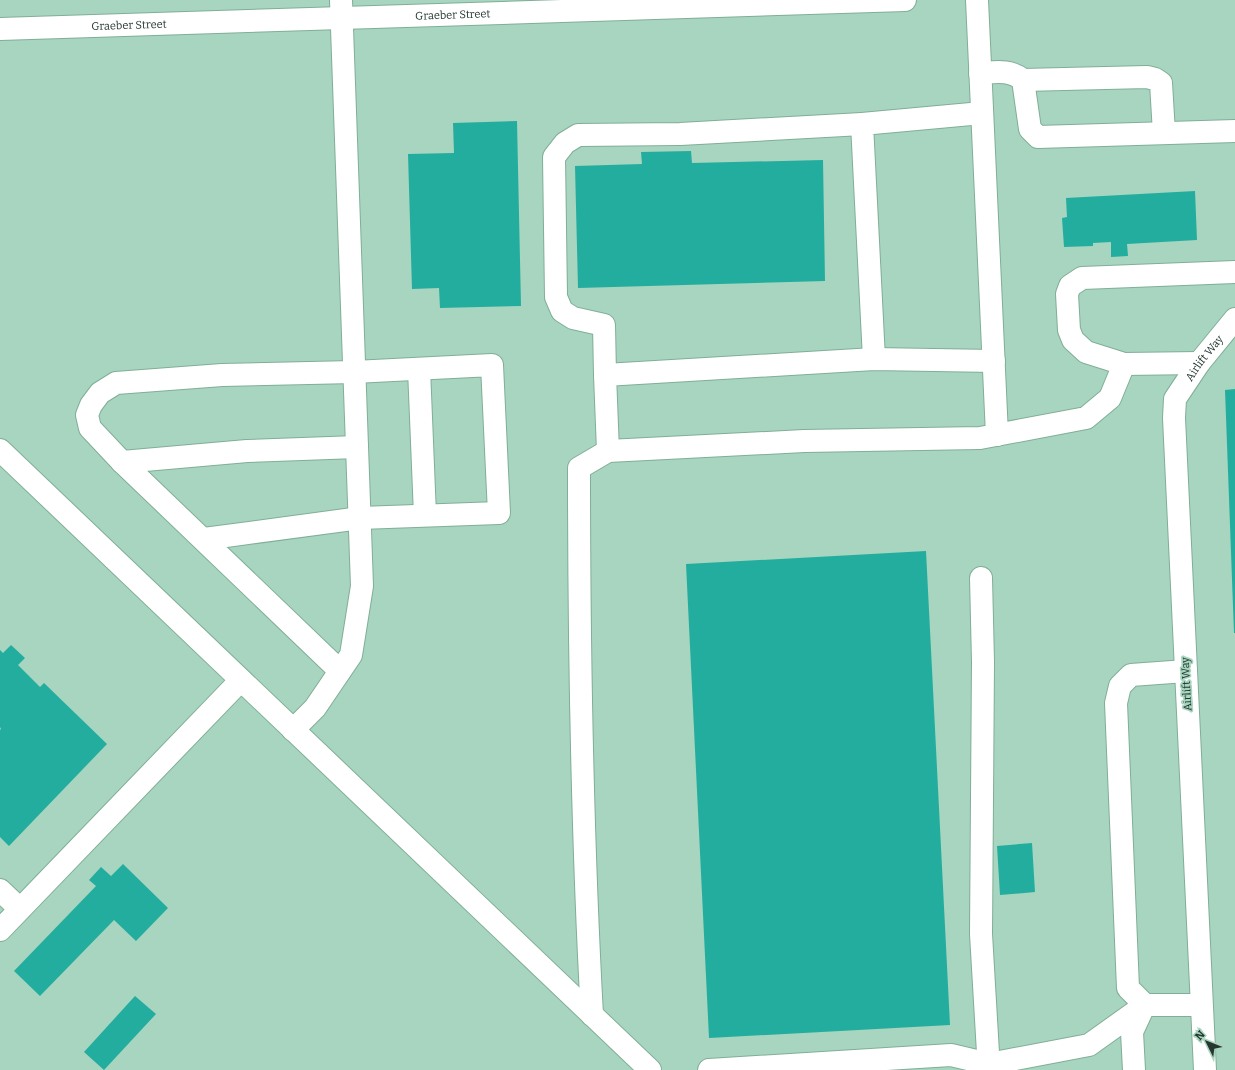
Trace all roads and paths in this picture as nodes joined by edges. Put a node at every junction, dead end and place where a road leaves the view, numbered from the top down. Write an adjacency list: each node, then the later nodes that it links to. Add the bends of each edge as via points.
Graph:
1 (905, 0): 3 (street, Graeber Street)
2 (977, 0): 6 (street)
3 (811, 2): 4 (street, Graeber Street)
4 (341, 9): 5 (street, Graeber Street); 19 (street)
5 (0, 29)
6 (980, 73): 7 (street, via 1009,72); 8 (street)
7 (1023, 80): 11 (street, via 1030,129 1038,137); 11 (street, via 1155,78 1161,83)
8 (982, 114): 9 (street); 15 (street)
9 (862, 124): 14 (street); 20 (street, via 680,134 578,135 565,143 554,157 556,297 562,311 573,318 604,325)
10 (1235, 131): 11 (street)
11 (1164, 134)
12 (1235, 272): 17 (street, via 1082,278 1070,286 1067,294 1069,330 1073,340 1086,352)
13 (1235, 319): 16 (street, Airlift Way)
14 (874, 359): 15 (street); 20 (street)
15 (994, 360): 21 (street)
16 (1199, 363): 17 (street); 31 (street, Airlift Way, via 1175,399 1174,418)
17 (1124, 364): 21 (street, via 1110,398 1086,418)
18 (418, 369): 19 (street); 26 (street); 26 (street, via 492,365 500,513)
19 (354, 372): 22 (street); 25 (street, via 222,375 116,383 100,393 87,416 90,428)
20 (605, 375): 24 (street)
21 (997, 435): 24 (street, via 980,438 797,441)
22 (357, 447): 25 (street, via 247,451); 27 (street)
23 (0, 450): 32 (street)
24 (608, 451): 39 (street, via 579,468 579,636)
25 (122, 462): 28 (street)
26 (425, 515): 27 (street)
27 (360, 518): 28 (street); 30 (street, via 362,586 351,655)
28 (204, 539): 30 (street)
29 (981, 578): 40 (street, via 981,934)
30 (340, 671): 33 (street, via 315,708)
31 (1186, 671): 37 (street, via 1131,675 1120,686 1116,703 1128,988); 38 (street, Airlift Way)
32 (241, 680): 33 (street); 35 (street)
33 (293, 730): 39 (street)
34 (0, 890): 35 (street)
35 (20, 910): 36 (street)
36 (0, 930)
37 (1145, 1005): 38 (street); 40 (street, via 1089,1045); 43 (street, via 1132,1032)
38 (1201, 1005): 44 (street, Airlift Way)
39 (592, 1015): 41 (street)
40 (989, 1067): 42 (street, via 951,1055)
41 (650, 1070)
42 (709, 1070)
43 (1134, 1070)
44 (1204, 1070)

